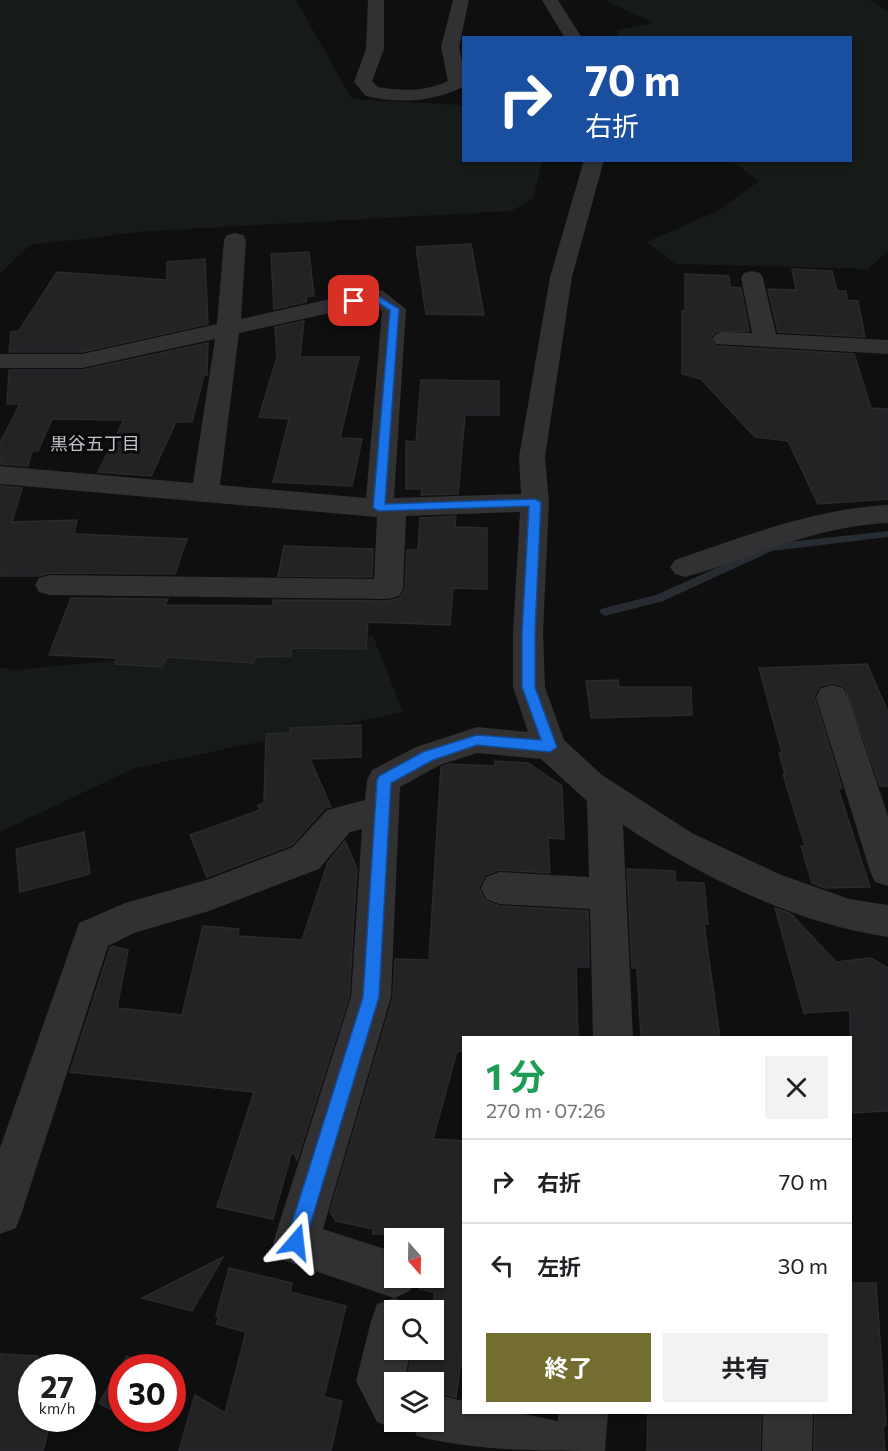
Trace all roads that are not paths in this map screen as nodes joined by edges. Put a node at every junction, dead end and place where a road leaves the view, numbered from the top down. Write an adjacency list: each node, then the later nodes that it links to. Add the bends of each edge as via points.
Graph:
1 (376, 0): 2 (street, via 375,49 363,82 372,92 397,96 427,96 457,83 450,47)
2 (461, 0)
3 (550, 0): 4 (street)
4 (573, 36)
5 (593, 162): 15 (street, via 561,277 532,457)
6 (235, 240): 8 (street)
7 (752, 278): 10 (street)
8 (228, 329): 12 (street, via 82,361); 14 (street); 16 (street, via 375,296 394,309)
9 (724, 339): 10 (street)
10 (766, 341): 11 (street)
11 (888, 347)
12 (0, 362)
13 (0, 475): 14 (street)
14 (205, 493): 16 (street)
15 (535, 502): 16 (street); 21 (street, via 529,687)
16 (385, 508): 19 (street, via 388,589)
17 (888, 514): 18 (street, via 818,522)
18 (685, 567)
19 (50, 585)
20 (831, 697): 24 (street)
21 (550, 747): 22 (street); 23 (street, via 477,740 428,756 384,780)
22 (604, 794): 26 (street); 27 (street, via 679,843 766,885 849,915)
23 (381, 810): 29 (street, via 339,820 306,858 209,895 125,919 92,935); 30 (street, via 371,997 296,1242)
24 (888, 871)
25 (499, 888): 26 (street)
26 (607, 894): 28 (street)
27 (888, 921)
28 (612, 1036)
29 (0, 1212)
30 (384, 1272)
31 (385, 1360): 32 (street, via 380,1381)
32 (384, 1388)
33 (788, 1414): 36 (street)
34 (444, 1420): 35 (street)
35 (581, 1438)
36 (787, 1451)

